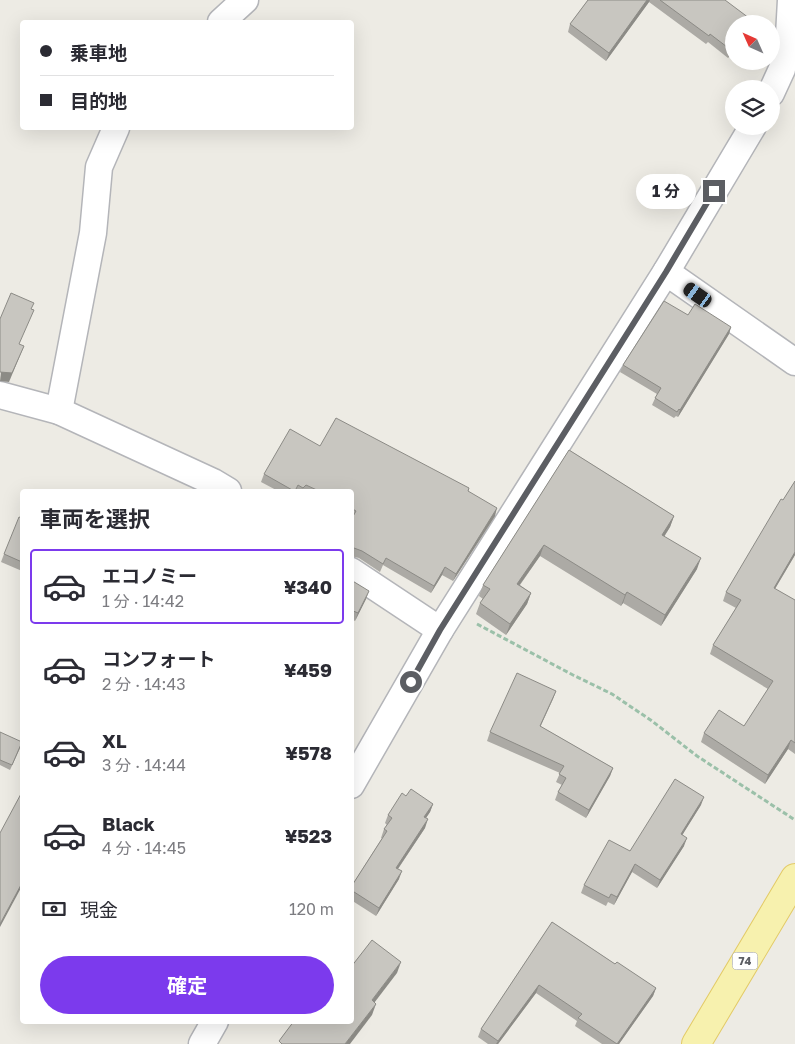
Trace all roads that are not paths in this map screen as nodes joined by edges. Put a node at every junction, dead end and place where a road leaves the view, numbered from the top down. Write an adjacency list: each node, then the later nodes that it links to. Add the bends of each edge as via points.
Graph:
1 (245, 0): 3 (street)
2 (790, 0): 4 (street, via 789,36)
3 (223, 20)
4 (777, 80)
5 (115, 130): 10 (street, via 99,167 93,233)
6 (748, 135): 7 (street)
7 (666, 272): 8 (street); 13 (street)
8 (795, 362)
9 (0, 395): 10 (street)
10 (59, 411): 11 (street)
11 (225, 489)
12 (354, 574): 13 (street)
13 (446, 621): 14 (street)
14 (354, 780)
15 (795, 878): 18 (main road, 74)
16 (214, 1024): 17 (street)
17 (202, 1044)
18 (696, 1044)

